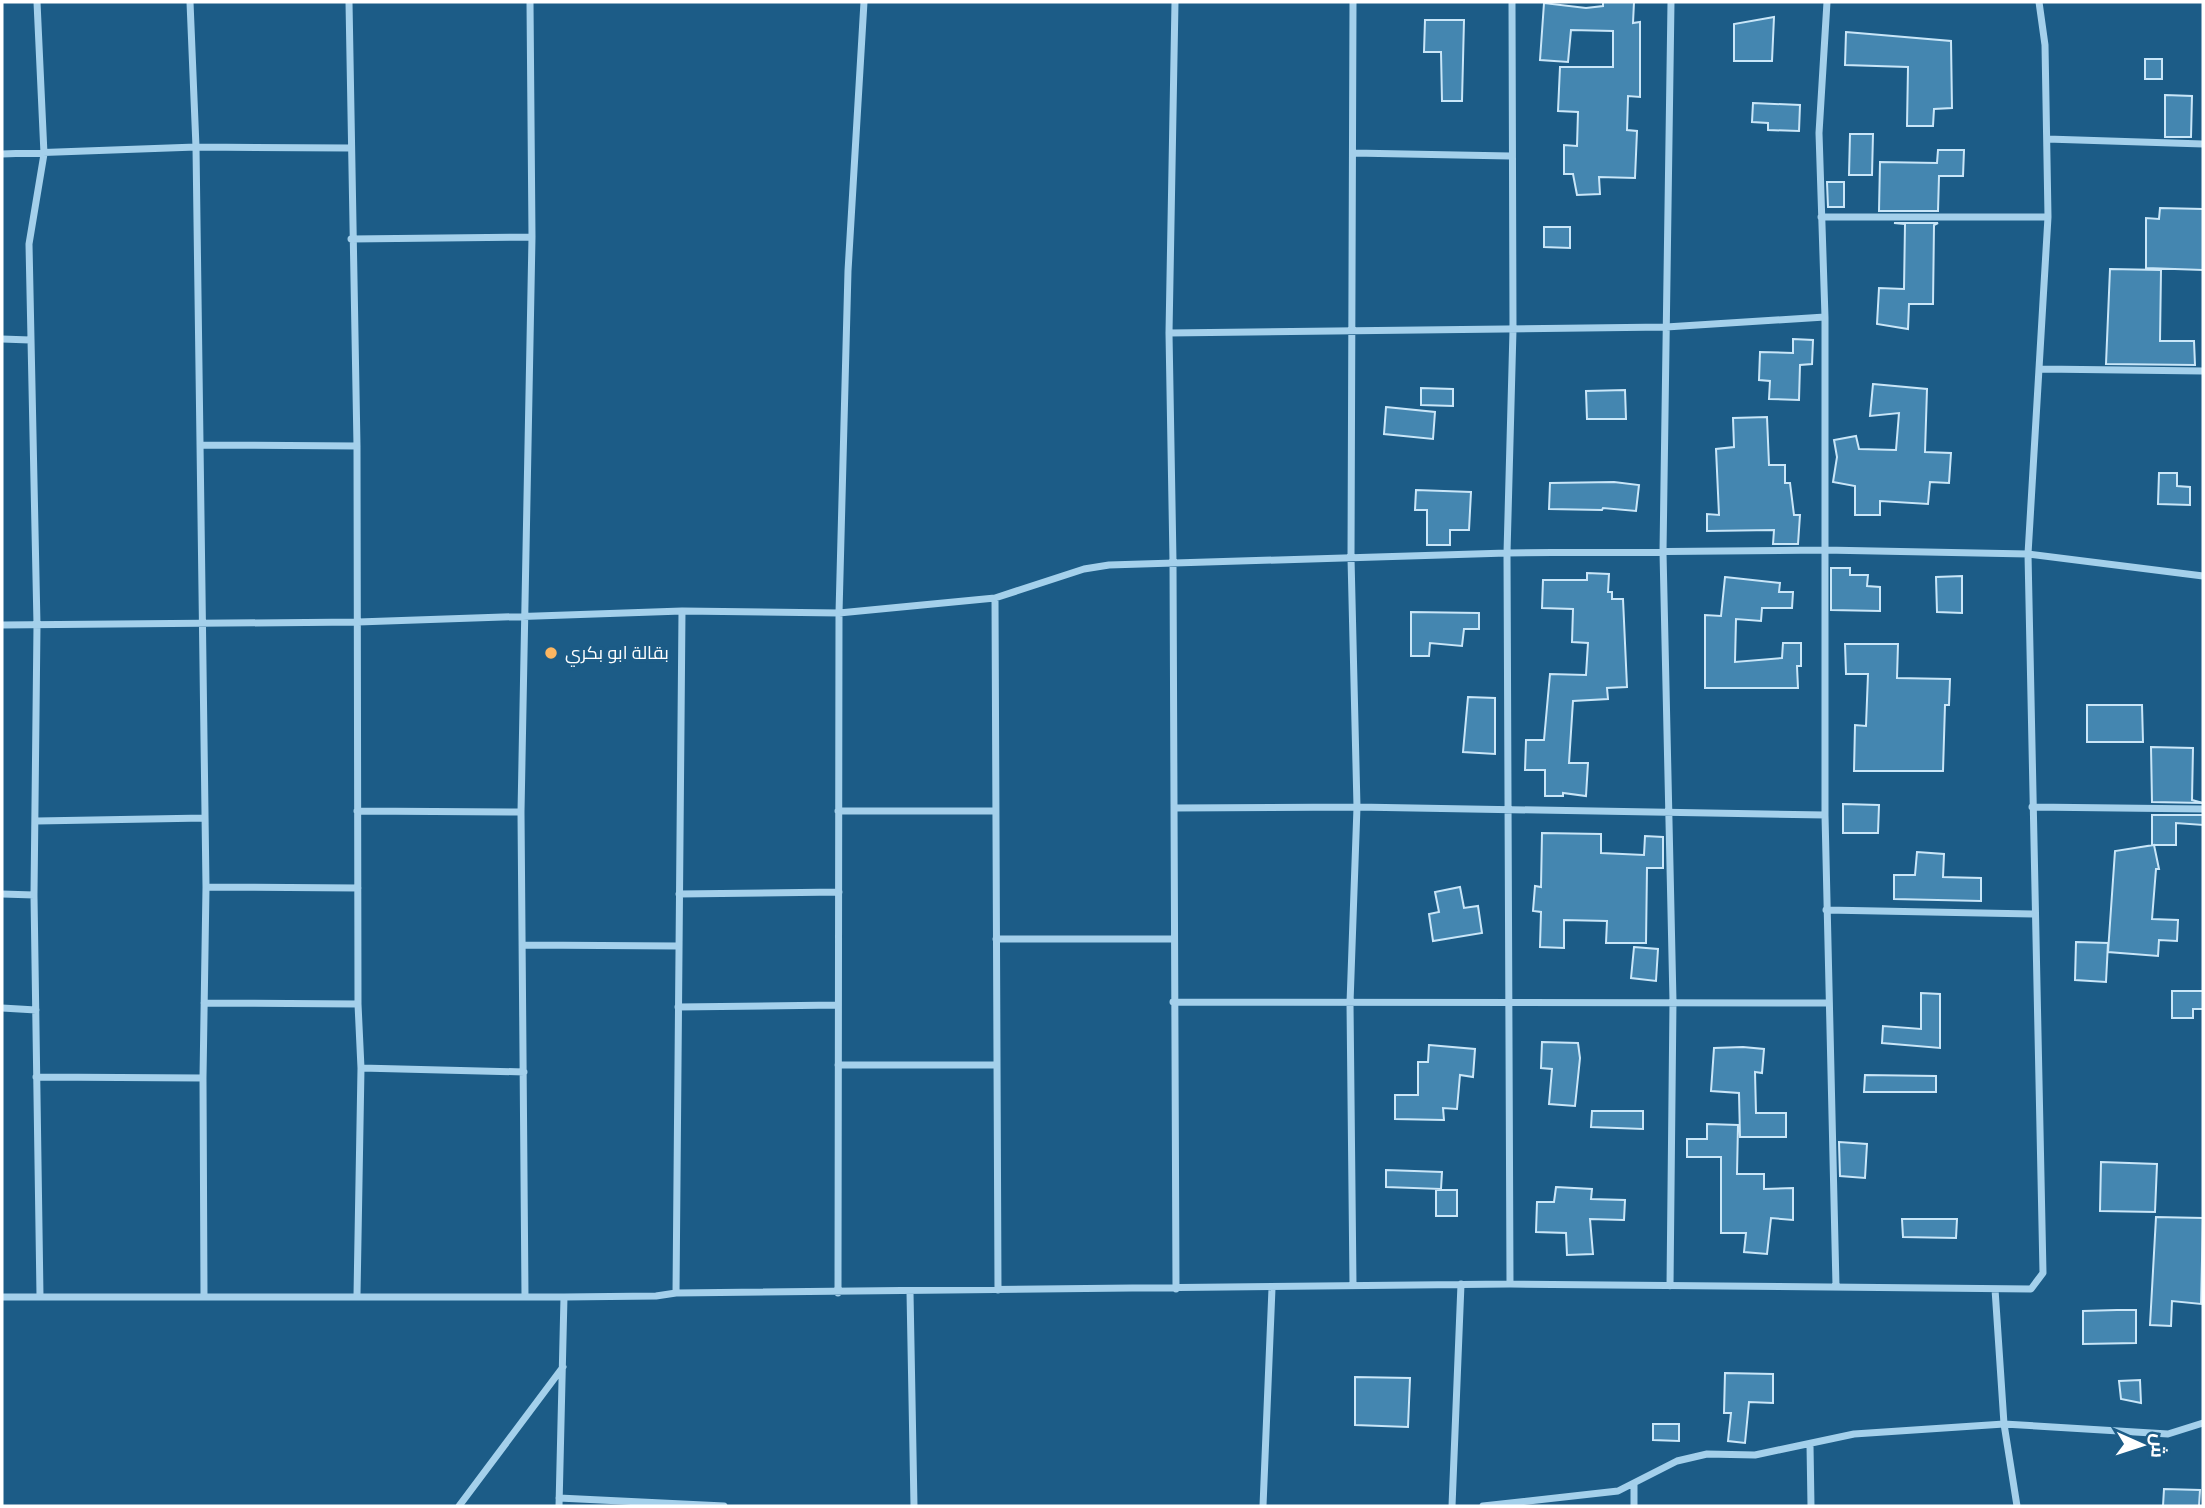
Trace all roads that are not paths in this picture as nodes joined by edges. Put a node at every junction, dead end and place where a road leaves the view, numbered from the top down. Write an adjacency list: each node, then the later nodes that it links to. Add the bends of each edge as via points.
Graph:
1 (37, 2): 18 (street)
2 (190, 2): 14 (street)
3 (349, 2): 15 (street)
4 (530, 2): 22 (street)
5 (864, 2): 44 (street, via 848,271)
6 (1175, 2): 28 (street)
7 (1353, 2): 16 (street)
8 (1512, 2): 19 (street)
9 (1671, 2): 25 (street)
10 (1827, 2): 20 (street, via 1819,133)
11 (2039, 2): 12 (street)
12 (2047, 139): 13 (street); 21 (street)
13 (2203, 144)
14 (196, 147): 15 (street); 18 (street); 33 (street)
15 (349, 148): 23 (street)
16 (1353, 153): 19 (street); 26 (street)
17 (2, 154): 18 (street)
18 (44, 154): 30 (street, via 29,244)
19 (1510, 156): 27 (street)
20 (1821, 217): 21 (street); 24 (street)
21 (2048, 217): 31 (street)
22 (532, 237): 23 (street); 45 (street)
23 (351, 239): 34 (street)
24 (1825, 317): 25 (street); 35 (street)
25 (1666, 327): 27 (street); 36 (street)
26 (1353, 330): 27 (street); 28 (street); 39 (street)
27 (1513, 330): 37 (street)
28 (1169, 333): 40 (street)
29 (2, 339): 30 (street)
30 (30, 340): 49 (street)
31 (2041, 369): 32 (street); 38 (street)
32 (2203, 371)
33 (200, 446): 34 (street); 47 (street)
34 (357, 446): 46 (street)
35 (1824, 550): 36 (street); 38 (street); 60 (street)
36 (1663, 552): 37 (street); 57 (street)
37 (1507, 553): 39 (street); 59 (street)
38 (2028, 554): 41 (street); 51 (street)
39 (1352, 558): 40 (street); 50 (street)
40 (1173, 561): 42 (street, via 1084,569); 52 (street)
41 (2203, 576)
42 (995, 598): 44 (street); 56 (street)
43 (682, 611): 44 (street); 45 (street); 67 (street)
44 (839, 613): 54 (street)
45 (524, 615): 46 (street); 58 (street)
46 (358, 622): 47 (street); 55 (street)
47 (202, 624): 49 (street); 61 (street)
48 (2, 625): 49 (street)
49 (37, 625): 62 (street)
50 (1357, 807): 52 (street); 59 (street); 78 (street)
51 (2032, 807): 53 (street); 70 (street)
52 (1174, 808): 72 (street)
53 (2203, 809)
54 (838, 810): 56 (street); 65 (street)
55 (357, 811): 58 (street); 64 (street)
56 (994, 811): 71 (street)
57 (1670, 811): 59 (street); 60 (street); 75 (street)
58 (521, 812): 73 (street)
59 (1508, 812): 81 (street)
60 (1825, 815): 69 (street)
61 (205, 818): 62 (street); 63 (street)
62 (37, 821): 68 (street)
63 (206, 887): 64 (street); 77 (street)
64 (358, 888): 80 (street)
65 (839, 892): 67 (street); 82 (street)
66 (2, 894): 68 (street)
67 (679, 894): 74 (street)
68 (34, 895): 85 (street)
69 (1826, 910): 70 (street); 79 (street)
70 (2033, 914): 99 (street, via 2043,1273 2031,1289)
71 (996, 939): 72 (street); 87 (street)
72 (1174, 939): 76 (street)
73 (524, 945): 74 (street); 89 (street)
74 (678, 946): 83 (street)
75 (1673, 1001): 79 (street); 81 (street); 95 (street)
76 (1173, 1002): 78 (street); 98 (street)
77 (204, 1003): 80 (street); 91 (street)
78 (1350, 1003): 81 (street); 94 (street)
79 (1828, 1003): 96 (street)
80 (358, 1004): 88 (street)
81 (1512, 1004): 93 (street)
82 (838, 1005): 83 (street); 86 (street)
83 (678, 1007): 102 (street)
84 (2, 1008): 85 (street)
85 (36, 1010): 90 (street)
86 (838, 1065): 87 (street); 103 (street)
87 (996, 1065): 100 (street)
88 (361, 1068): 89 (street); 105 (street)
89 (524, 1072): 107 (street)
90 (36, 1077): 91 (street); 106 (street)
91 (202, 1078): 104 (street)
92 (1461, 1284): 93 (street); 94 (street); 120 (street)
93 (1510, 1284): 95 (street)
94 (1353, 1285): 97 (street)
95 (1670, 1286): 96 (street)
96 (1836, 1286): 99 (street)
97 (1272, 1288): 98 (street); 119 (street)
98 (1176, 1289): 100 (street)
99 (1995, 1289): 112 (street)
100 (998, 1290): 101 (street)
101 (911, 1292): 103 (street); 118 (street)
102 (677, 1293): 103 (street); 109 (street)
103 (838, 1293)
104 (204, 1295): 105 (street); 106 (street)
105 (356, 1295): 107 (street)
106 (40, 1296): 108 (street)
107 (525, 1296): 109 (street)
108 (2, 1297)
109 (564, 1297): 110 (street)
110 (563, 1366): 115 (street); 116 (street)
111 (2203, 1423): 112 (street, via 2168,1434)
112 (2004, 1424): 113 (street, via 1854,1434); 124 (street)
113 (1810, 1445): 114 (street, via 1755,1455 1693,1456); 123 (street)
114 (1634, 1485): 121 (street, via 1601,1495); 122 (street)
115 (559, 1502): 117 (street)
116 (459, 1506)
117 (724, 1506)
118 (914, 1506)
119 (1263, 1506)
120 (1452, 1506)
121 (1483, 1506)
122 (1634, 1506)
123 (1811, 1506)
124 (2017, 1506)

